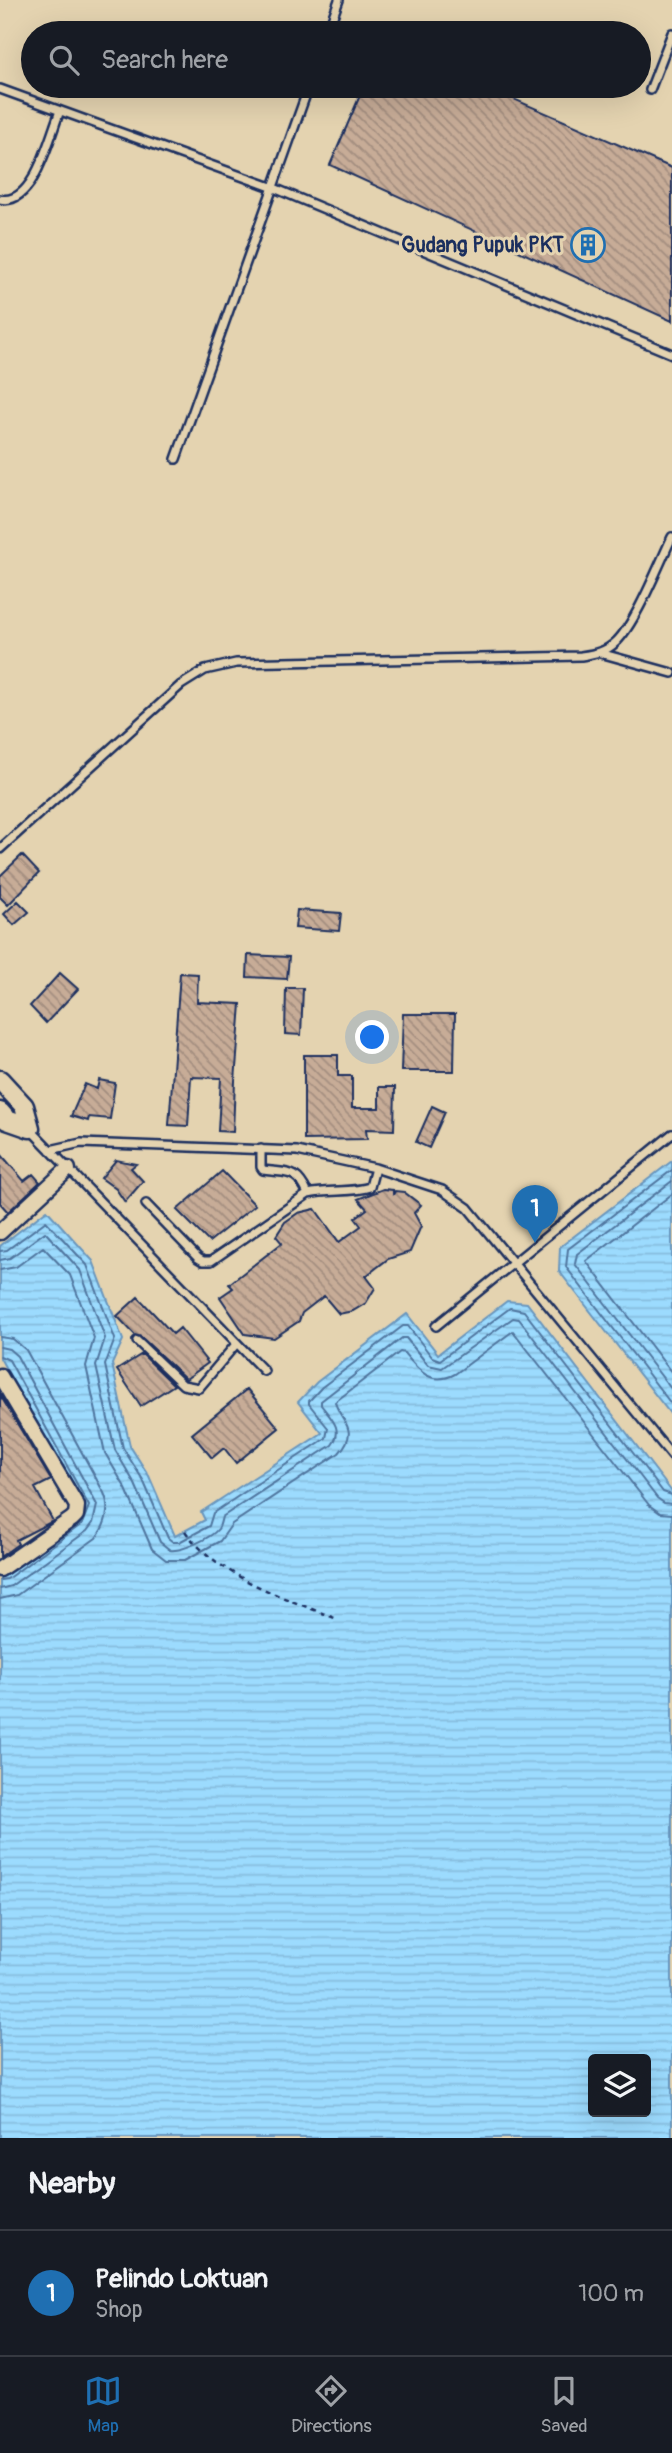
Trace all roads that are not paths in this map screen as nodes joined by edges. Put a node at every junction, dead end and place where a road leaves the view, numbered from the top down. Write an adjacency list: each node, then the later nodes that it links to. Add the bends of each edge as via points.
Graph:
1 (339, 0): 2 (lane)
2 (331, 21)
3 (672, 33): 4 (lane)
4 (651, 87)
5 (0, 89): 6 (lane)
6 (21, 97)
7 (25, 98): 9 (lane)
8 (305, 98): 10 (lane)
9 (60, 111): 10 (lane); 11 (lane, via 31,185 16,198)
10 (274, 188): 12 (lane); 13 (lane)
11 (0, 200)
12 (672, 354)
13 (176, 460)
14 (672, 537): 15 (lane, via 630,625 616,643)
15 (600, 653): 16 (lane); 17 (lane, via 236,663 205,670 181,685)
16 (672, 673)
17 (0, 849)
18 (0, 1080): 19 (street)
19 (24, 1106): 20 (street); 21 (street)
20 (4, 1116): 21 (street)
21 (30, 1128): 24 (lane)
22 (672, 1134): 30 (lane)
23 (261, 1149): 24 (lane, via 81,1143); 25 (lane, via 297,1151); 27 (lane, via 263,1170 293,1174)
24 (50, 1150): 26 (lane)
25 (375, 1168): 27 (lane, via 370,1187); 30 (lane, via 442,1190 468,1208)
26 (68, 1169): 29 (street); 33 (lane)
27 (308, 1194): 28 (lane, via 211,1261 198,1258)
28 (146, 1204)
29 (0, 1232)
30 (513, 1263): 31 (lane); 36 (lane)
31 (436, 1326)
32 (137, 1341): 33 (lane, via 191,1388 199,1388)
33 (237, 1343): 34 (lane)
34 (264, 1371)
35 (0, 1376): 37 (street, via 77,1506 72,1519)
36 (672, 1456)
37 (1, 1566)

